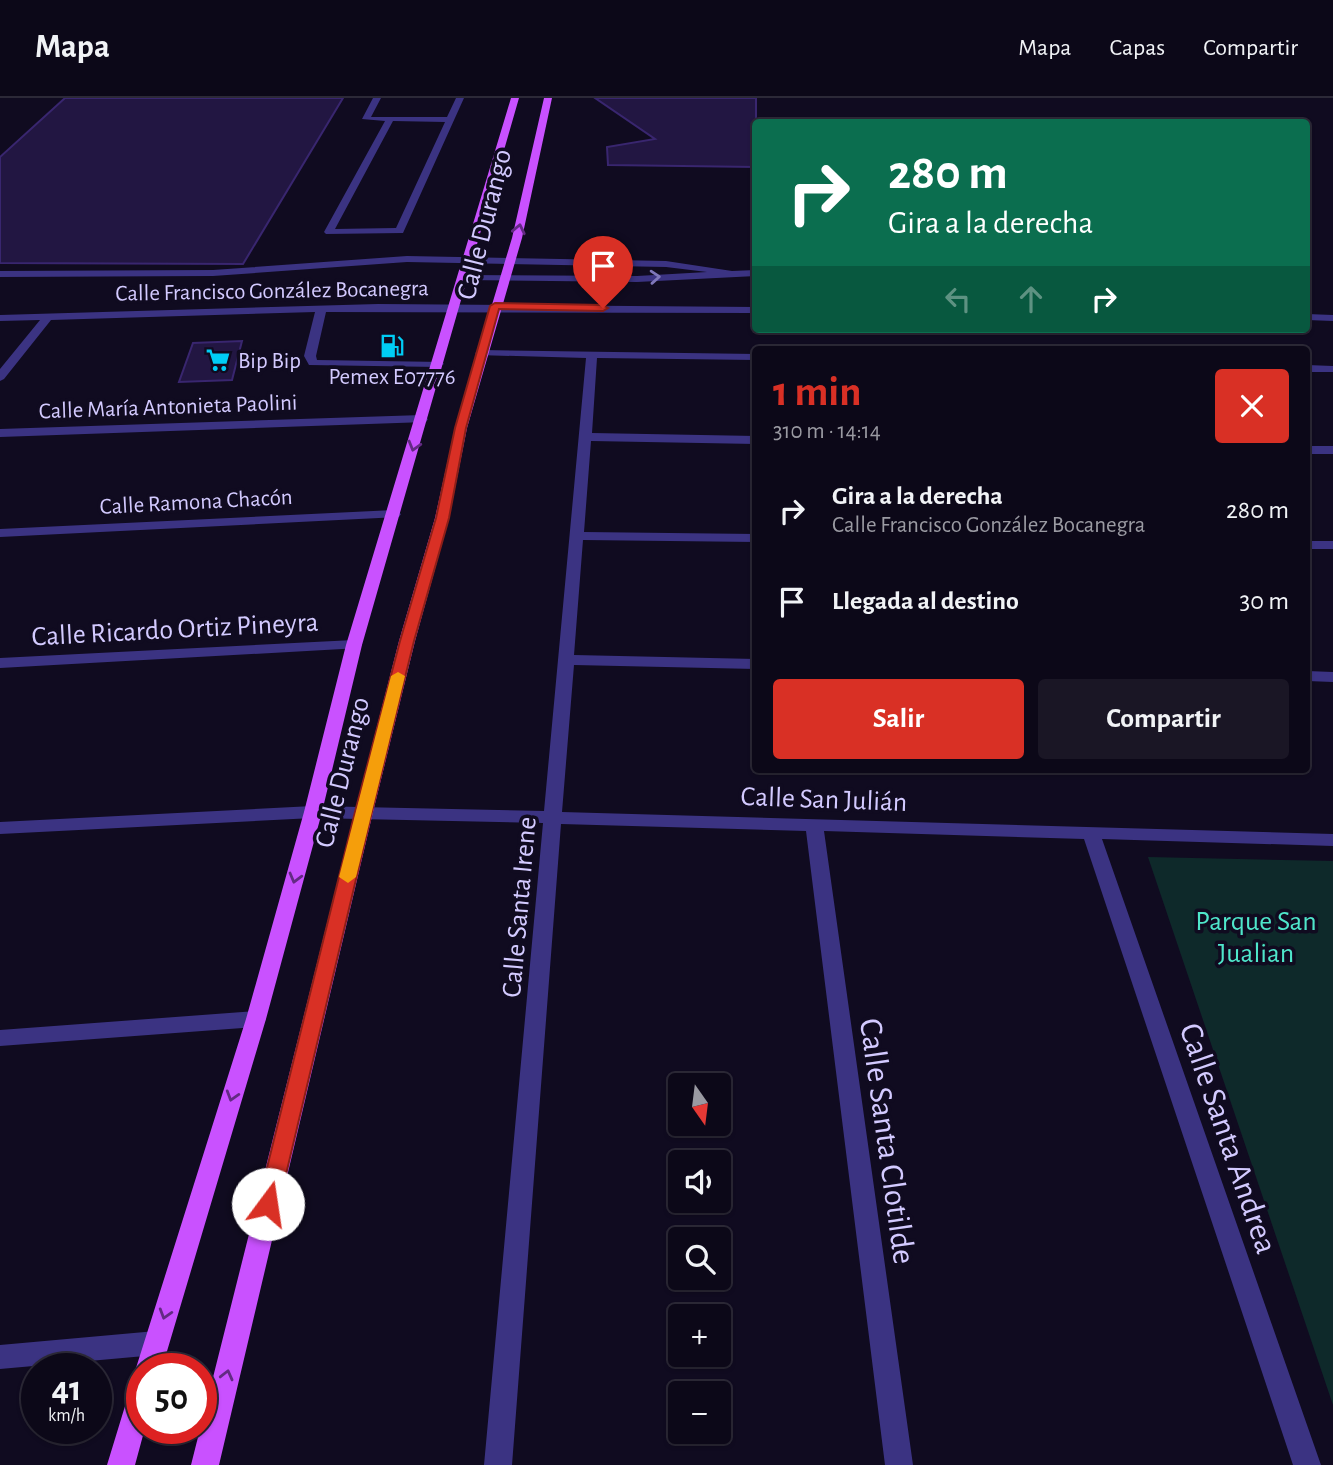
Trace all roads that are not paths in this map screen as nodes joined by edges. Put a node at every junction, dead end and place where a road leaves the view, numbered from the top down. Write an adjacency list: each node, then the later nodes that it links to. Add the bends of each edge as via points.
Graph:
1 (377, 98): 5 (street, via 366,119)
2 (460, 98): 6 (street)
3 (515, 98): 8 (main road, Calle Durango)
4 (548, 98): 9 (main road, Calle Durango, one-way to 4)
5 (390, 119): 6 (street); 7 (street, via 328,232)
6 (451, 120): 7 (street, via 400,231)
7 (364, 232): 10 (street)
8 (468, 259): 9 (street); 10 (street); 14 (main road, Calle Durango)
9 (511, 259): 11 (street, via 666,264); 15 (main road, Calle Durango)
10 (356, 262): 13 (street, via 213,272)
11 (727, 272): 12 (street); 15 (street, one-way to 11, via 638,279)
12 (752, 273)
13 (0, 274)
14 (464, 276): 15 (street); 17 (main road, Calle Durango)
15 (505, 277): 16 (main road, Calle Durango)
16 (495, 306): 17 (street, Calle Francisco González Bocanegra); 19 (street, Calle Francisco González Bocanegra); 24 (main road, Calle Durango)
17 (454, 307): 18 (street, Calle Francisco González Bocanegra); 27 (main road, Calle Durango)
18 (321, 309): 20 (street, Calle Francisco González Bocanegra); 27 (street, via 310,356 313,363)
19 (752, 310)
20 (48, 317): 22 (street, Calle Francisco González Bocanegra); 30 (street)
21 (1310, 317): 23 (street)
22 (0, 318)
23 (1333, 318)
24 (481, 353): 25 (street); 50 (main road, Calle Durango)
25 (592, 354): 26 (street); 33 (street, Calle Santa Irene)
26 (752, 357)
27 (438, 364): 31 (main road, Calle Durango)
28 (1310, 368): 29 (street)
29 (1333, 369)
30 (0, 377)
31 (422, 419): 32 (street, Calle María Antonieta Paolini); 37 (main road, Calle Durango, one-way to 37)
32 (0, 433)
33 (586, 437): 34 (street); 39 (street, Calle Santa Irene)
34 (752, 440)
35 (1310, 450): 36 (street)
36 (1333, 450)
37 (394, 514): 38 (street, Calle Ramona Chacón); 43 (main road, Calle Durango)
38 (0, 533)
39 (578, 536): 40 (street); 44 (street, Calle Santa Irene)
40 (752, 538)
41 (1310, 545): 42 (street)
42 (1333, 545)
43 (354, 645): 45 (street, Calle Ricardo Ortiz Pineyra); 49 (main road, Calle Durango)
44 (565, 660): 46 (street); 51 (street, Calle Santa Irene)
45 (0, 663)
46 (752, 664)
47 (1310, 676): 48 (street)
48 (1333, 677)
49 (313, 812): 50 (street, Calle San Julián); 53 (street, Calle San Julián); 56 (main road, Calle Durango, one-way to 56)
50 (363, 812): 51 (street, Calle San Julián); 63 (main road, Calle Durango, one-way to 50)
51 (554, 817): 52 (street, Calle San Julián); 64 (street, Calle Santa Irene)
52 (814, 826): 54 (street, Calle San Julián); 65 (street, Calle Santa Clotilde)
53 (0, 828)
54 (1091, 833): 55 (street, Calle San Julián); 66 (street, Calle Santa Andrea)
55 (1333, 840)
56 (256, 1019): 57 (street); 58 (main road, Calle Durango, one-way to 58)
57 (0, 1038)
58 (156, 1343): 59 (main road, Calle Durango); 60 (street)
59 (153, 1353)
60 (0, 1357)
61 (127, 1444): 62 (main road)
62 (121, 1465)
63 (205, 1465)
64 (498, 1465)
65 (899, 1465)
66 (1307, 1465)

